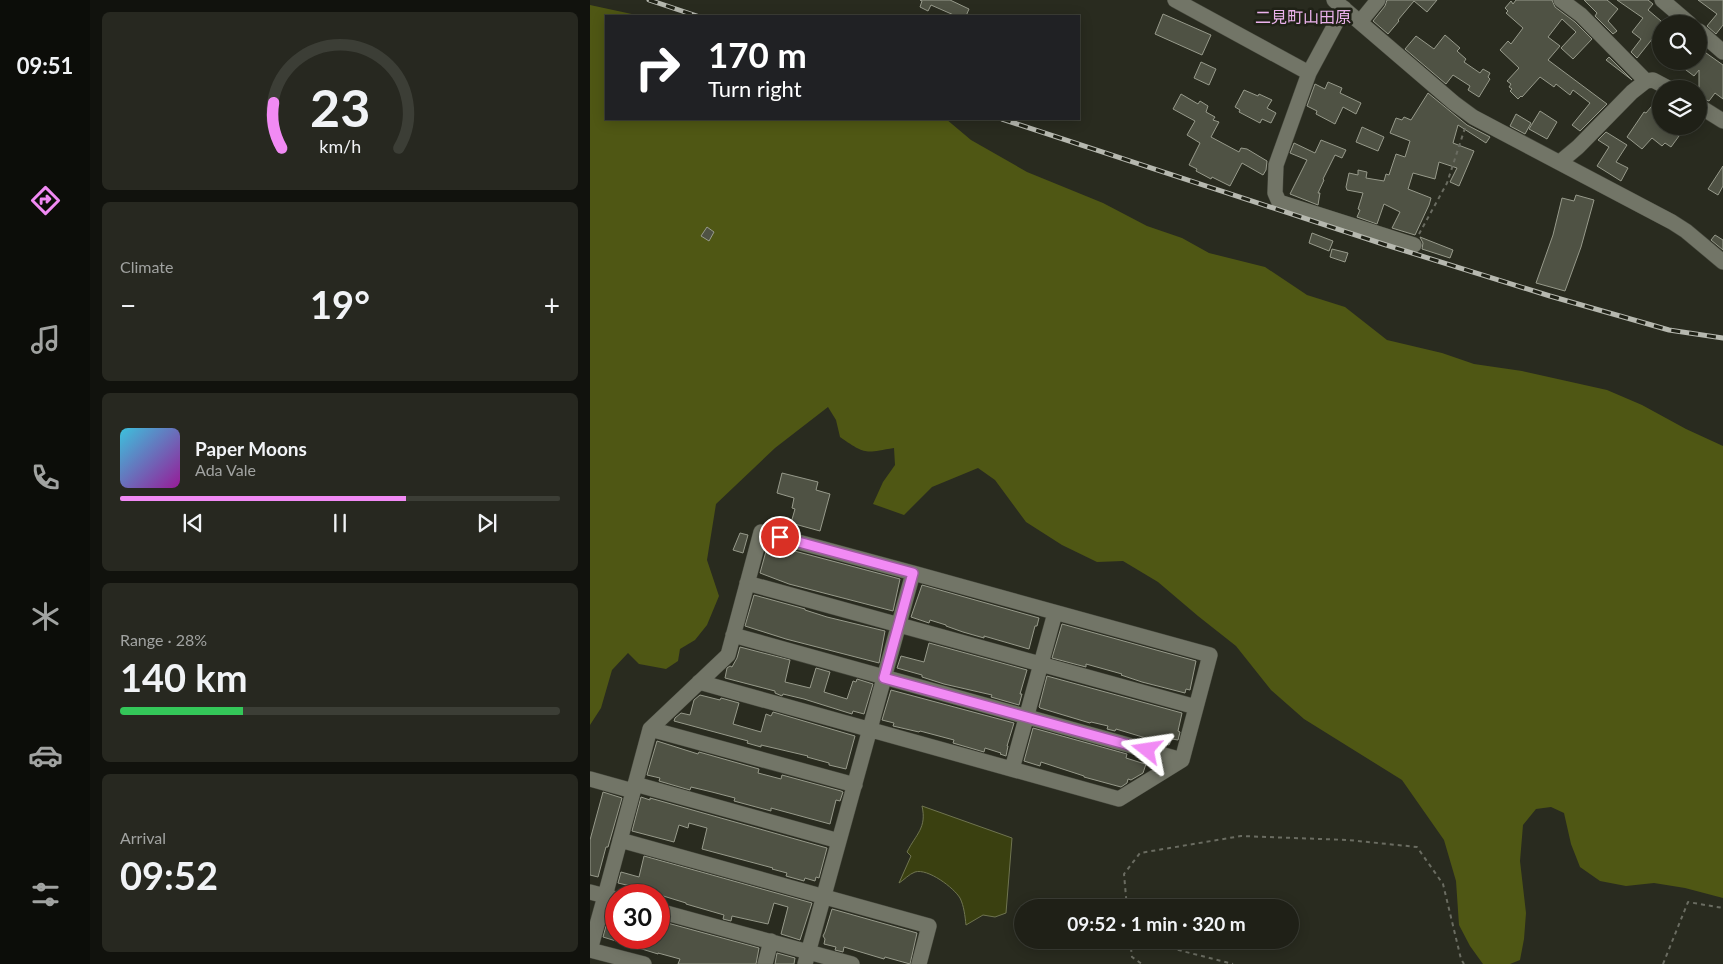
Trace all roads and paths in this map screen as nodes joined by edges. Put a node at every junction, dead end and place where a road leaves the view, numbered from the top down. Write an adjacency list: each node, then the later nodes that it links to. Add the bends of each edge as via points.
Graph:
1 (1175, 0): 10 (street)
2 (1378, 0): 7 (street)
3 (1561, 0): 12 (street)
4 (1662, 0): 6 (street)
5 (1339, 4): 7 (street); 10 (street)
6 (1680, 15)
7 (1360, 22): 14 (street)
8 (1707, 39): 9 (street)
9 (1723, 52)
10 (1309, 73): 17 (street, via 1276,165 1275,193 1278,202)
11 (1652, 80): 12 (street)
12 (1646, 81): 16 (street)
13 (1707, 111): 15 (street)
14 (1473, 117): 16 (street); 17 (path, via 1467,125 1446,183)
15 (1723, 121)
16 (1560, 162): 18 (street, via 1672,222)
17 (1414, 245)
18 (1723, 262)
19 (913, 573): 20 (street, via 761,532); 21 (street); 22 (street)
20 (747, 583): 22 (street); 23 (street)
21 (1055, 613): 24 (street); 27 (street, via 1210,655)
22 (898, 626): 24 (street); 25 (street)
23 (733, 635): 25 (street); 26 (street, via 728,655)
24 (1041, 664): 27 (street); 28 (street)
25 (884, 678): 28 (street); 30 (street)
26 (699, 682): 29 (street); 30 (street)
27 (1196, 707): 31 (street)
28 (1026, 717): 31 (street); 32 (street)
29 (650, 729): 34 (street); 35 (street)
30 (870, 730): 32 (street); 34 (street)
31 (1182, 760): 32 (street, via 1119,799)
32 (1012, 769)
33 (590, 779): 35 (street)
34 (855, 785): 37 (street)
35 (634, 788): 36 (street); 37 (street)
36 (620, 840): 38 (street); 39 (street)
37 (839, 841): 39 (street)
38 (604, 895): 48 (street, via 590,950)
39 (824, 896): 46 (street); 50 (street, via 929,926)
40 (1126, 899): 53 (path, via 1124,874 1140,853 1242,836 1417,846 1443,884)
41 (1723, 908): 54 (path, via 1688,902)
42 (670, 913): 43 (street)
43 (772, 942): 46 (street); 49 (street)
44 (1131, 949): 51 (path, via 1132,957)
45 (1174, 949): 52 (path)
46 (807, 958): 47 (street)
47 (848, 963)
48 (644, 964)
49 (765, 964)
50 (918, 964)
51 (1142, 964)
52 (1233, 964)
53 (1464, 964)
54 (1663, 964)

